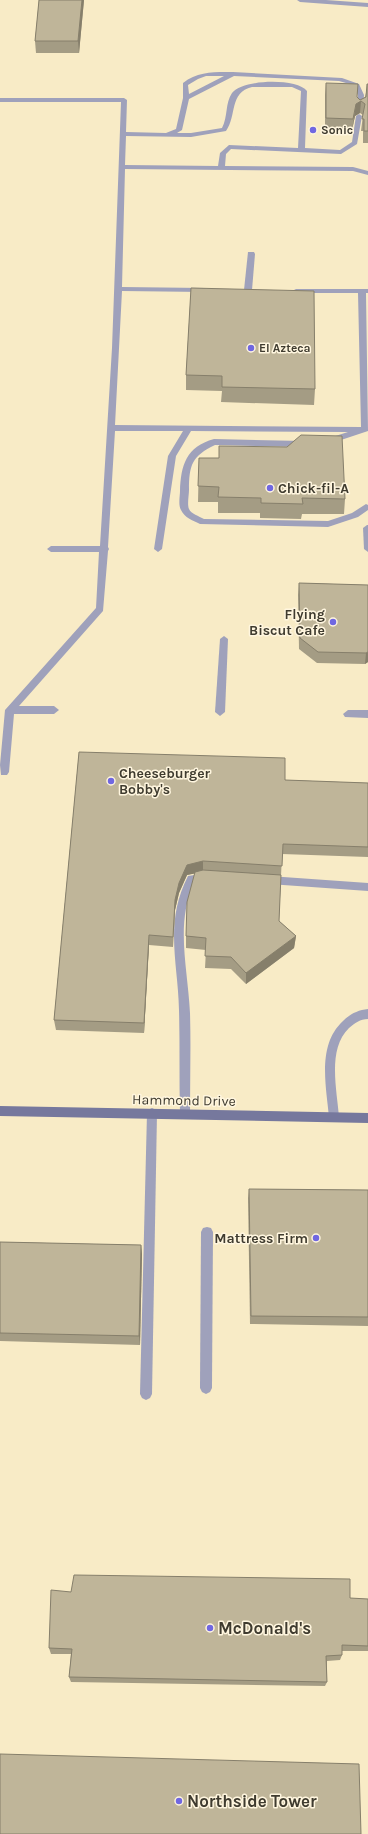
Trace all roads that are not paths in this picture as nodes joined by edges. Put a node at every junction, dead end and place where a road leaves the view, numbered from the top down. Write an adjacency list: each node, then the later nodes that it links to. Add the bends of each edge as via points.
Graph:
1 (300, 0): 2 (lane)
2 (368, 5)
3 (233, 74): 4 (lane); 6 (lane); 6 (lane, via 209,74 193,78 185,84)
4 (291, 77): 5 (lane); 11 (lane, via 340,79 356,84 360,95 356,143 341,152)
5 (290, 85): 10 (lane, via 250,85 239,89 231,99); 11 (lane, via 301,87 304,91)
6 (186, 98): 9 (lane, via 179,130)
7 (0, 100): 8 (lane, via 124,100)
8 (123, 134): 9 (lane); 12 (lane)
9 (161, 135): 10 (lane)
10 (228, 138): 11 (lane); 13 (lane, via 229,147 223,153)
11 (301, 150)
12 (123, 167): 13 (lane); 16 (lane)
13 (221, 168): 14 (lane, via 354,169)
14 (368, 174)
15 (251, 254): 18 (lane)
16 (118, 289): 17 (lane); 21 (lane)
17 (210, 290)
18 (248, 290)
19 (286, 290): 20 (lane)
20 (365, 291): 23 (lane)
21 (111, 428): 22 (lane); 27 (lane)
22 (189, 428): 23 (lane); 28 (lane, via 172,456)
23 (365, 429): 24 (lane, via 318,444 214,442 199,448 185,471 184,508 189,515 203,522 328,524 355,515)
24 (366, 507)
25 (367, 528): 29 (lane)
26 (52, 549): 27 (lane)
27 (105, 549): 31 (lane, via 100,609)
28 (158, 549)
29 (368, 549)
30 (224, 639): 33 (lane)
31 (10, 710): 32 (lane); 36 (lane)
32 (54, 710)
33 (220, 712)
34 (348, 714): 35 (lane)
35 (368, 714)
36 (4, 772)
37 (219, 878): 43 (lane, via 191,879 184,892 178,931 184,999)
38 (257, 879): 39 (lane)
39 (368, 887)
40 (368, 1014): 44 (lane, via 361,1014 345,1025 335,1040 330,1060)
41 (0, 1111): 42 (street, Hammond Drive)
42 (152, 1114): 43 (street, Hammond Drive); 48 (lane)
43 (185, 1114): 44 (street, Hammond Drive)
44 (334, 1117): 45 (street, Hammond Drive)
45 (368, 1118)
46 (207, 1232): 47 (lane)
47 (206, 1388)
48 (146, 1394)

